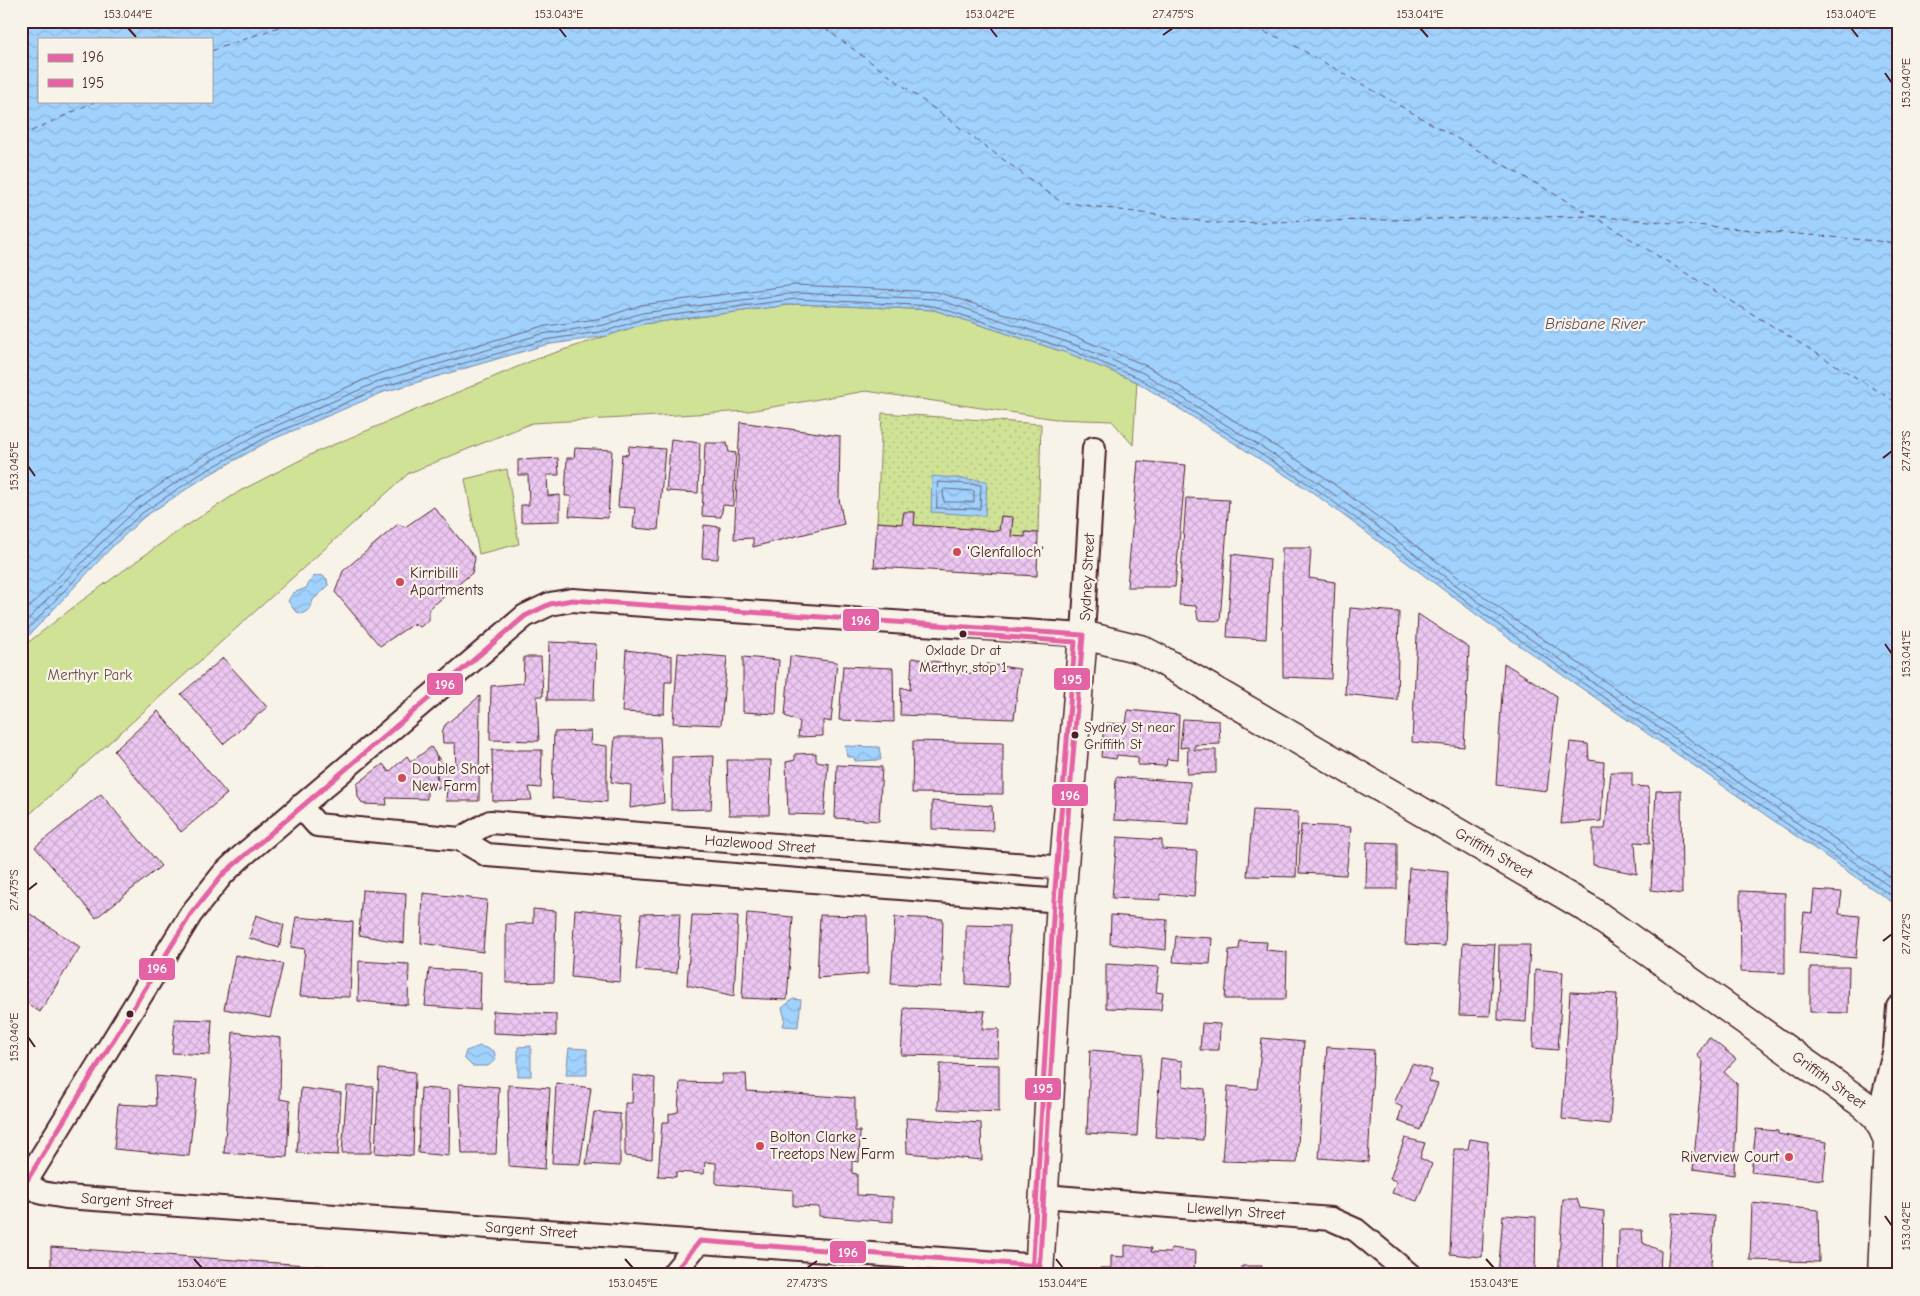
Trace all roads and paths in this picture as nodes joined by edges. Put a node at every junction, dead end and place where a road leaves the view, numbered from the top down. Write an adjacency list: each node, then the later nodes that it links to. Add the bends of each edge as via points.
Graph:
1 (1094, 448): 2 (street, Sydney Street)
2 (1083, 635): 3 (street, via 572,600 550,604 525,616); 5 (street, Sydney Street); 8 (street, Griffith Street, via 1140,649 1163,661 1587,908 1850,1094)
3 (300, 806): 4 (street, via 320,826); 9 (street, via 223,874 191,914)
4 (460, 839): 5 (street, Hazlewood Street, via 490,822); 6 (street, via 487,855)
5 (1065, 868): 6 (street, Sydney Street)
6 (1061, 901): 10 (street, Sydney Street)
7 (1898, 1007): 8 (street, via 1895,1049)
8 (1878, 1118): 15 (street, via 1888,1140)
9 (23, 1186): 11 (street, Sargent Street, via 66,1197)
10 (1044, 1196): 12 (street, Sydney Street); 14 (street, Llewellyn Street, via 1331,1219 1356,1230)
11 (700, 1241): 12 (street, Sargent Street); 13 (street)
12 (1039, 1270)
13 (672, 1275)
14 (1410, 1275)
15 (1882, 1275)

